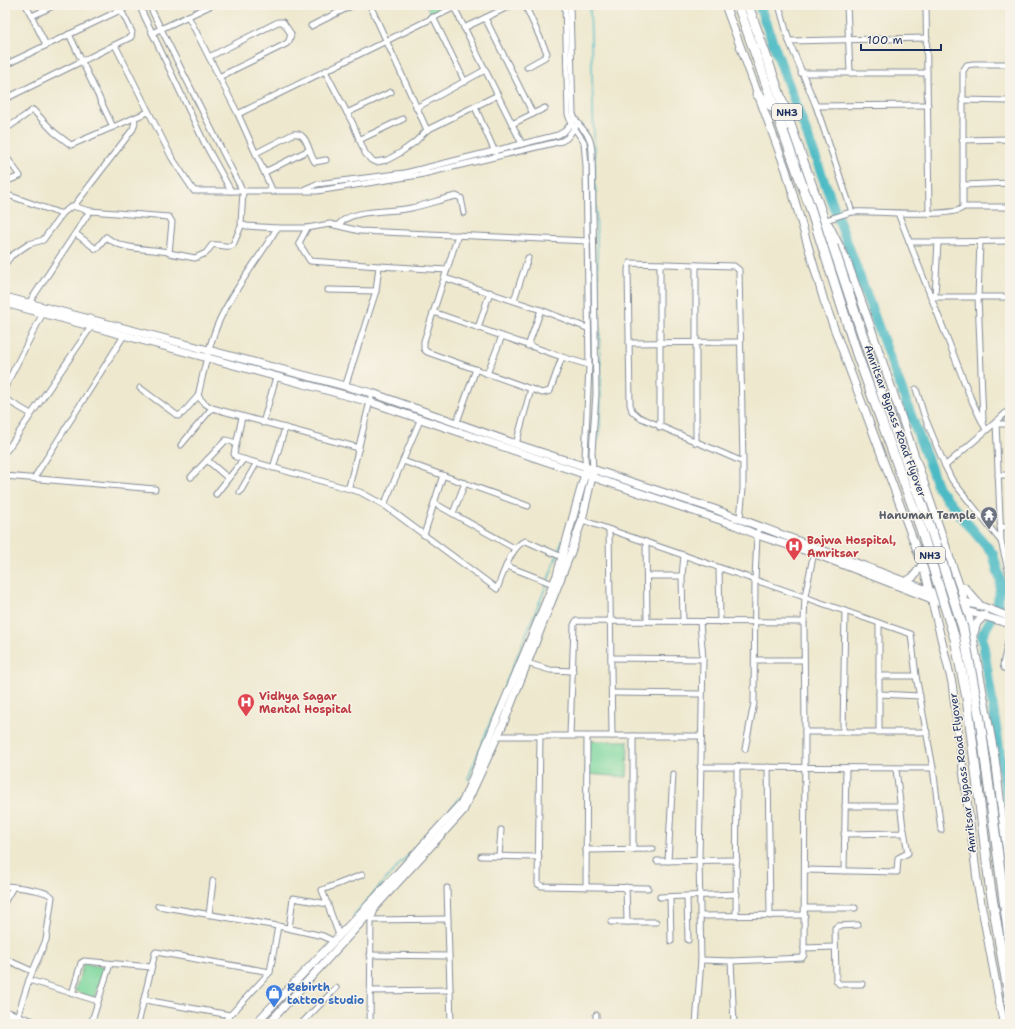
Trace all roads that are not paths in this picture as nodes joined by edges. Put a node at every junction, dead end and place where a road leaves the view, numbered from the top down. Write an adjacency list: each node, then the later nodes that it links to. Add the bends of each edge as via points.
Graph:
1 (26, 5): 21 (street)
2 (55, 5): 21 (street)
3 (131, 5): 20 (street)
4 (139, 5): 28 (street)
5 (149, 5): 27 (street)
6 (212, 5): 22 (street)
7 (353, 5): 25 (street)
8 (370, 5): 32 (street)
9 (512, 5): 24 (street)
10 (525, 5): 40 (street, via 546,53 545,57)
11 (565, 5): 66 (street, via 566,104)
12 (570, 5): 66 (street, via 571,106)
13 (725, 5): 49 (street)
14 (738, 5): 59 (highway, NH3)
15 (779, 5): 33 (street)
16 (847, 5): 31 (street)
17 (926, 5): 30 (street)
18 (457, 6): 23 (street); 26 (street)
19 (751, 6): 98 (highway, NH3)
20 (121, 10): 29 (street); 35 (street, via 132,35)
21 (32, 16): 34 (street)
22 (188, 16): 27 (street); 36 (street)
23 (433, 17): 32 (street); 47 (street)
24 (485, 18): 26 (street); 63 (street)
25 (311, 26)
26 (464, 28): 41 (street)
27 (161, 29): 28 (street); 86 (street)
28 (152, 33): 85 (street, via 204,142)
29 (69, 34): 34 (street); 37 (street)
30 (927, 38): 31 (street); 45 (street)
31 (849, 39): 33 (street); 44 (street)
32 (387, 41): 42 (street); 56 (street)
33 (789, 41): 43 (street)
34 (46, 45): 38 (street)
35 (115, 46): 37 (street); 60 (street)
36 (209, 57): 46 (street); 46 (street, via 278,22 283,22 291,34 286,44)
37 (81, 63): 51 (street); 68 (street)
38 (6, 64)
39 (1010, 64): 52 (street, via 967,65 963,71)
40 (527, 67)
41 (485, 70): 47 (street); 50 (street)
42 (325, 71): 61 (street); 62 (street)
43 (801, 72): 44 (street); 55 (street)
44 (850, 72): 45 (street)
45 (927, 73): 54 (street)
46 (219, 77): 62 (street)
47 (465, 82): 56 (street)
48 (391, 92): 61 (street)
49 (757, 94): 59 (highway); 214 (street, via 786,170 824,301)
50 (498, 95): 57 (street); 67 (street)
51 (5, 99)
52 (962, 100): 53 (street); 73 (street)
53 (1010, 101)
54 (928, 105): 55 (street); 97 (street)
55 (816, 106): 93 (street)
56 (416, 108): 70 (street)
57 (474, 108): 70 (street); 76 (street)
58 (545, 108): 63 (street)
59 (776, 110): 350 (highway, Amritsar Bypass Road Flyover / NH3, bridge, via 857,354 921,529 955,639 968,705 989,879)
60 (148, 112): 64 (street); 85 (street, via 172,158 194,191)
61 (347, 113): 72 (street)
62 (238, 114): 77 (street)
63 (533, 114): 67 (street)
64 (134, 119): 68 (street); 89 (street, via 134,129)
65 (403, 119): 72 (street)
66 (575, 123): 74 (street, via 558,135); 84 (street, via 567,138 562,141 385,181 317,191); 105 (street, via 585,148); 183 (street, via 589,135 592,151 596,394)
67 (512, 124): 74 (street)
68 (113, 127): 69 (street, via 71,145 33,110)
69 (5, 129)
70 (427, 130): 72 (street, via 408,148 380,162 368,157)
71 (1010, 139): 73 (street)
72 (359, 140)
73 (962, 140): 83 (street)
74 (522, 144): 76 (street)
75 (309, 150): 77 (street, via 303,136 297,133); 79 (street, via 316,162); 80 (street)
76 (495, 152): 84 (street, via 405,173 317,184)
77 (256, 153): 80 (street)
78 (5, 156): 81 (street, via 20,176)
79 (326, 160)
80 (265, 172): 87 (street)
81 (5, 182)
82 (1010, 183): 83 (street)
83 (963, 185): 91 (street)
84 (303, 190): 87 (street)
85 (231, 191): 86 (street)
86 (243, 192): 87 (street); 99 (street, via 240,220)
87 (273, 192)
88 (5, 194): 94 (street)
89 (74, 206): 92 (street); 94 (street, via 70,206)
90 (1010, 207): 91 (street)
91 (963, 208): 97 (street, via 956,212)
92 (90, 211): 103 (street); 110 (street, via 171,218)
93 (852, 212): 96 (street); 98 (street)
94 (63, 213): 112 (street, via 43,240 23,248)
95 (464, 213): 100 (street, via 461,198 456,196 404,210 357,215 343,220)
96 (898, 213): 97 (street); 107 (street)
97 (929, 213)
98 (825, 220): 220 (street, via 847,260); 330 (highway, Amritsar Bypass Road Flyover / NH3, bridge, via 963,628 980,720)
99 (242, 224): 101 (street); 110 (street, via 230,247 212,244 206,253 195,258 173,255)
100 (338, 225): 102 (street, via 327,224); 104 (street, via 360,231)
101 (277, 228): 102 (street); 142 (street, via 227,306 214,333)
102 (307, 228): 115 (street, via 299,243 308,260)
103 (76, 234): 110 (street, via 96,249 106,237 113,243 128,247); 127 (street)
104 (458, 235): 105 (street); 116 (street)
105 (588, 241): 134 (street)
106 (1010, 241): 109 (street)
107 (909, 242): 108 (street); 122 (street)
108 (938, 242): 109 (street); 122 (street)
109 (980, 242): 123 (street)
110 (169, 252)
111 (528, 258): 125 (street)
112 (5, 264)
113 (660, 264): 114 (street); 139 (street, via 633,262 628,266); 140 (street)
114 (696, 265): 137 (street); 138 (street, via 738,268)
115 (379, 266): 116 (street); 119 (street)
116 (447, 270): 117 (street)
117 (445, 278): 120 (street); 130 (street)
118 (328, 290): 119 (street)
119 (376, 291): 149 (street)
120 (490, 292): 125 (street); 133 (street)
121 (5, 297): 127 (street)
122 (933, 297): 123 (street); 164 (street, via 971,399)
123 (978, 297): 124 (street); 164 (street)
124 (1010, 297)
125 (514, 300): 129 (street)
126 (5, 303): 128 (street)
127 (29, 303): 128 (street)
128 (44, 310): 131 (street); 148 (street)
129 (541, 310): 134 (street); 141 (street)
130 (433, 312): 133 (street); 145 (street, via 424,341 425,350)
131 (94, 323): 132 (street); 135 (street); 159 (street)
132 (129, 328): 135 (street); 142 (street)
133 (478, 328): 136 (street)
134 (588, 328): 144 (street)
135 (125, 335): 142 (street); 189 (street)
136 (502, 336): 141 (street); 146 (street)
137 (696, 342): 138 (street); 140 (street); 171 (street)
138 (740, 342): 179 (street)
139 (629, 343): 140 (street); 168 (street, via 632,411)
140 (659, 343): 168 (street)
141 (528, 346): 143 (street)
142 (208, 354): 147 (street); 149 (street); 154 (street)
143 (562, 357): 144 (street); 152 (street, via 550,391 542,393)
144 (589, 365): 183 (street, via 585,458)
145 (476, 369): 146 (street); 163 (street)
146 (487, 374): 152 (street)
147 (276, 376): 156 (street); 162 (street)
148 (5, 387)
149 (345, 387): 153 (street)
150 (140, 388): 154 (street, via 178,416)
151 (916, 388): 181 (street)
152 (531, 389): 172 (street)
153 (372, 394): 156 (street); 163 (street)
154 (198, 396): 157 (street)
155 (5, 399): 159 (street)
156 (370, 402): 161 (street); 174 (street)
157 (212, 408): 160 (street); 173 (street)
158 (1010, 409): 165 (street)
159 (31, 414): 175 (street)
160 (242, 417): 162 (street); 170 (street)
161 (421, 418): 178 (street); 183 (street, via 513,451)
162 (263, 422): 167 (street)
163 (457, 422): 172 (street)
164 (984, 423): 169 (street)
165 (996, 423): 166 (street); 169 (street); 185 (street)
166 (1010, 424)
167 (285, 428): 174 (street); 182 (street)
168 (660, 428): 171 (street)
169 (986, 430): 181 (street)
170 (236, 443): 176 (street, via 226,440); 177 (street, via 234,455)
171 (696, 443): 179 (street)
172 (516, 444): 183 (street)
173 (181, 445)
174 (359, 448): 192 (street)
175 (7, 450)
176 (207, 460): 188 (street); 190 (street)
177 (243, 460): 180 (street); 190 (street)
178 (403, 462): 184 (street); 197 (street)
179 (743, 462): 200 (street)
180 (256, 464): 182 (street); 194 (street)
181 (945, 466): 208 (street, via 952,480)
182 (273, 468): 192 (street)
183 (590, 472): 200 (street); 201 (street); 207 (street); 213 (street)
184 (443, 475): 191 (street); 196 (street)
185 (998, 475): 186 (street); 203 (street)
186 (1010, 475)
187 (5, 476): 189 (street)
188 (190, 477)
189 (34, 478): 193 (street)
190 (228, 478): 195 (street)
191 (465, 483): 198 (street); 199 (street)
192 (350, 487): 197 (street)
193 (155, 489)
194 (240, 492)
195 (216, 494)
196 (434, 503): 199 (street); 206 (street)
197 (384, 506): 206 (street)
198 (528, 506)
199 (453, 514): 210 (street)
200 (740, 518): 202 (street)
201 (582, 520): 205 (street); 246 (street)
202 (760, 526): 207 (street); 211 (street)
203 (1000, 527): 204 (street); 208 (street)
204 (1010, 527)
205 (609, 530): 209 (street); 231 (street)
206 (424, 535): 215 (street, via 497,590)
207 (757, 535): 211 (street); 221 (street)
208 (1001, 541): 219 (street)
209 (646, 542): 212 (street); 217 (street)
210 (514, 548): 213 (street, via 526,541); 215 (street)
211 (814, 550): 222 (street); 225 (street); 226 (street)
212 (684, 555): 216 (street); 218 (street)
213 (562, 557): 223 (street)
214 (922, 565): 222 (street, via 913,577); 224 (street)
215 (506, 566): 223 (street)
216 (719, 568): 221 (street); 236 (street)
217 (647, 576): 218 (street); 233 (street)
218 (682, 576): 234 (street)
219 (1010, 578)
220 (958, 579): 227 (street); 230 (street)
221 (755, 580): 225 (street); 237 (street)
222 (905, 582): 224 (street)
223 (553, 584): 326 (street, via 463,800)
224 (929, 590): 226 (street); 227 (street)
225 (805, 596): 228 (street); 238 (street)
226 (931, 598): 229 (street); 355 (street, via 952,682 978,887)
227 (966, 602): 229 (street); 230 (street)
228 (845, 611): 239 (street); 257 (street)
229 (968, 611): 230 (street); 241 (street)
230 (985, 611): 232 (street); 241 (street, via 976,623)
231 (611, 620): 233 (street); 242 (street); 247 (street, via 578,620 575,623)
232 (1008, 620)
233 (647, 621): 234 (street)
234 (683, 621): 235 (street)
235 (700, 622): 236 (street); 243 (street)
236 (720, 622): 237 (street)
237 (756, 622): 238 (street); 244 (street)
238 (804, 622): 245 (street)
239 (879, 624): 249 (street); 250 (street, via 911,634)
240 (1010, 632): 248 (street, via 1003,665)
241 (974, 634): 294 (street, via 995,758)
242 (611, 658): 243 (street); 251 (street)
243 (703, 659): 252 (street)
244 (756, 660): 245 (street); 266 (street, via 754,703)
245 (803, 660): 256 (street)
246 (527, 663): 247 (street, via 550,670); 260 (street)
247 (573, 671): 259 (street)
248 (1010, 671)
249 (879, 676): 250 (street); 253 (street)
250 (916, 676): 254 (street)
251 (612, 693): 252 (street); 262 (street)
252 (702, 694): 264 (street)
253 (879, 694): 254 (street); 255 (street)
254 (920, 696): 258 (street)
255 (878, 731): 257 (street); 258 (street)
256 (805, 732): 257 (street); 270 (street)
257 (843, 732)
258 (927, 732): 272 (street)
259 (570, 735): 261 (street); 265 (street)
260 (497, 736): 261 (street); 310 (street, via 463,811)
261 (540, 736): 286 (street)
262 (612, 736): 263 (street); 265 (street)
263 (633, 736): 264 (street); 283 (street)
264 (701, 736): 268 (street)
265 (587, 737): 282 (street)
266 (745, 749)
267 (737, 766): 268 (street); 269 (street); 288 (street)
268 (700, 767): 287 (street)
269 (768, 767): 270 (street); 317 (street)
270 (804, 768): 271 (street); 291 (street)
271 (846, 768): 273 (street); 275 (street)
272 (933, 768): 273 (street); 279 (street)
273 (896, 769): 276 (street)
274 (673, 774): 290 (street)
275 (845, 806): 276 (street); 280 (street)
276 (901, 806): 278 (street)
277 (501, 830): 285 (street)
278 (904, 830): 280 (street, via 900,835); 292 (street, via 908,853 898,858 897,871)
279 (941, 830)
280 (844, 834): 292 (street)
281 (653, 849): 283 (street)
282 (586, 850): 283 (street); 298 (street)
283 (633, 850)
284 (481, 856): 285 (street)
285 (500, 856): 286 (street)
286 (539, 857): 298 (street, via 537,880 540,885)
287 (699, 860): 288 (street); 290 (street); 303 (street)
288 (737, 860): 302 (street)
289 (657, 861): 290 (street)
290 (668, 861)
291 (805, 870): 292 (street); 311 (street)
292 (844, 871)
293 (362, 875): 308 (street, via 323,889)
294 (1010, 878)
295 (213, 881): 313 (street)
296 (5, 886): 297 (street)
297 (13, 887): 307 (street); 340 (street, via 50,894 52,897 48,932)
298 (586, 887): 299 (street)
299 (626, 887): 301 (street); 321 (street)
300 (447, 888): 318 (street)
301 (648, 888)
302 (737, 894): 303 (street); 316 (street)
303 (700, 896): 306 (street); 315 (street)
304 (660, 897): 305 (street)
305 (670, 897): 306 (street); 329 (street)
306 (687, 897): 327 (street)
307 (5, 901)
308 (328, 904): 325 (street, via 293,898); 326 (street)
309 (158, 906): 313 (street)
310 (376, 907): 319 (street); 361 (street)
311 (805, 908): 312 (street); 314 (street)
312 (855, 908)
313 (210, 915): 324 (street)
314 (805, 915): 317 (street); 331 (street)
315 (700, 916): 316 (street); 336 (street)
316 (736, 916): 317 (street)
317 (770, 916)
318 (448, 919): 319 (street); 334 (street)
319 (371, 920): 333 (street)
320 (612, 922): 321 (street)
321 (627, 922): 322 (street)
322 (656, 922)
323 (858, 925): 332 (street, via 836,927)
324 (278, 926): 325 (street); 341 (street)
325 (289, 928): 328 (street)
326 (339, 935): 328 (street)
327 (688, 940)
328 (333, 941): 360 (street)
329 (671, 941)
330 (1010, 946)
331 (804, 948): 332 (street); 337 (street, via 802,958)
332 (835, 948): 343 (street, via 837,983)
333 (370, 955): 334 (street); 346 (street)
334 (449, 956): 345 (street)
335 (5, 960): 340 (street)
336 (701, 960): 337 (street); 366 (street)
337 (731, 961): 367 (street)
338 (110, 964): 339 (street); 347 (street, via 82,962); 348 (street)
339 (151, 967): 341 (street, via 156,952); 349 (street)
340 (32, 971): 342 (street)
341 (270, 972): 352 (street)
342 (29, 980): 347 (street); 354 (street)
343 (862, 984)
344 (336, 988): 362 (street)
345 (450, 990): 346 (street); 364 (street)
346 (370, 991): 363 (street)
347 (72, 994): 348 (street)
348 (98, 1000): 357 (street)
349 (145, 1000): 352 (street); 358 (street)
350 (1009, 1001)
351 (5, 1012): 354 (street)
352 (230, 1015): 359 (street)
353 (596, 1015): 365 (street)
354 (16, 1020): 356 (street)
355 (1005, 1023)
356 (39, 1024)
357 (91, 1024)
358 (138, 1024)
359 (222, 1024)
360 (256, 1024)
361 (268, 1024)
362 (301, 1024)
363 (370, 1024)
364 (451, 1024)
365 (596, 1024)
366 (696, 1024)
367 (734, 1024)

